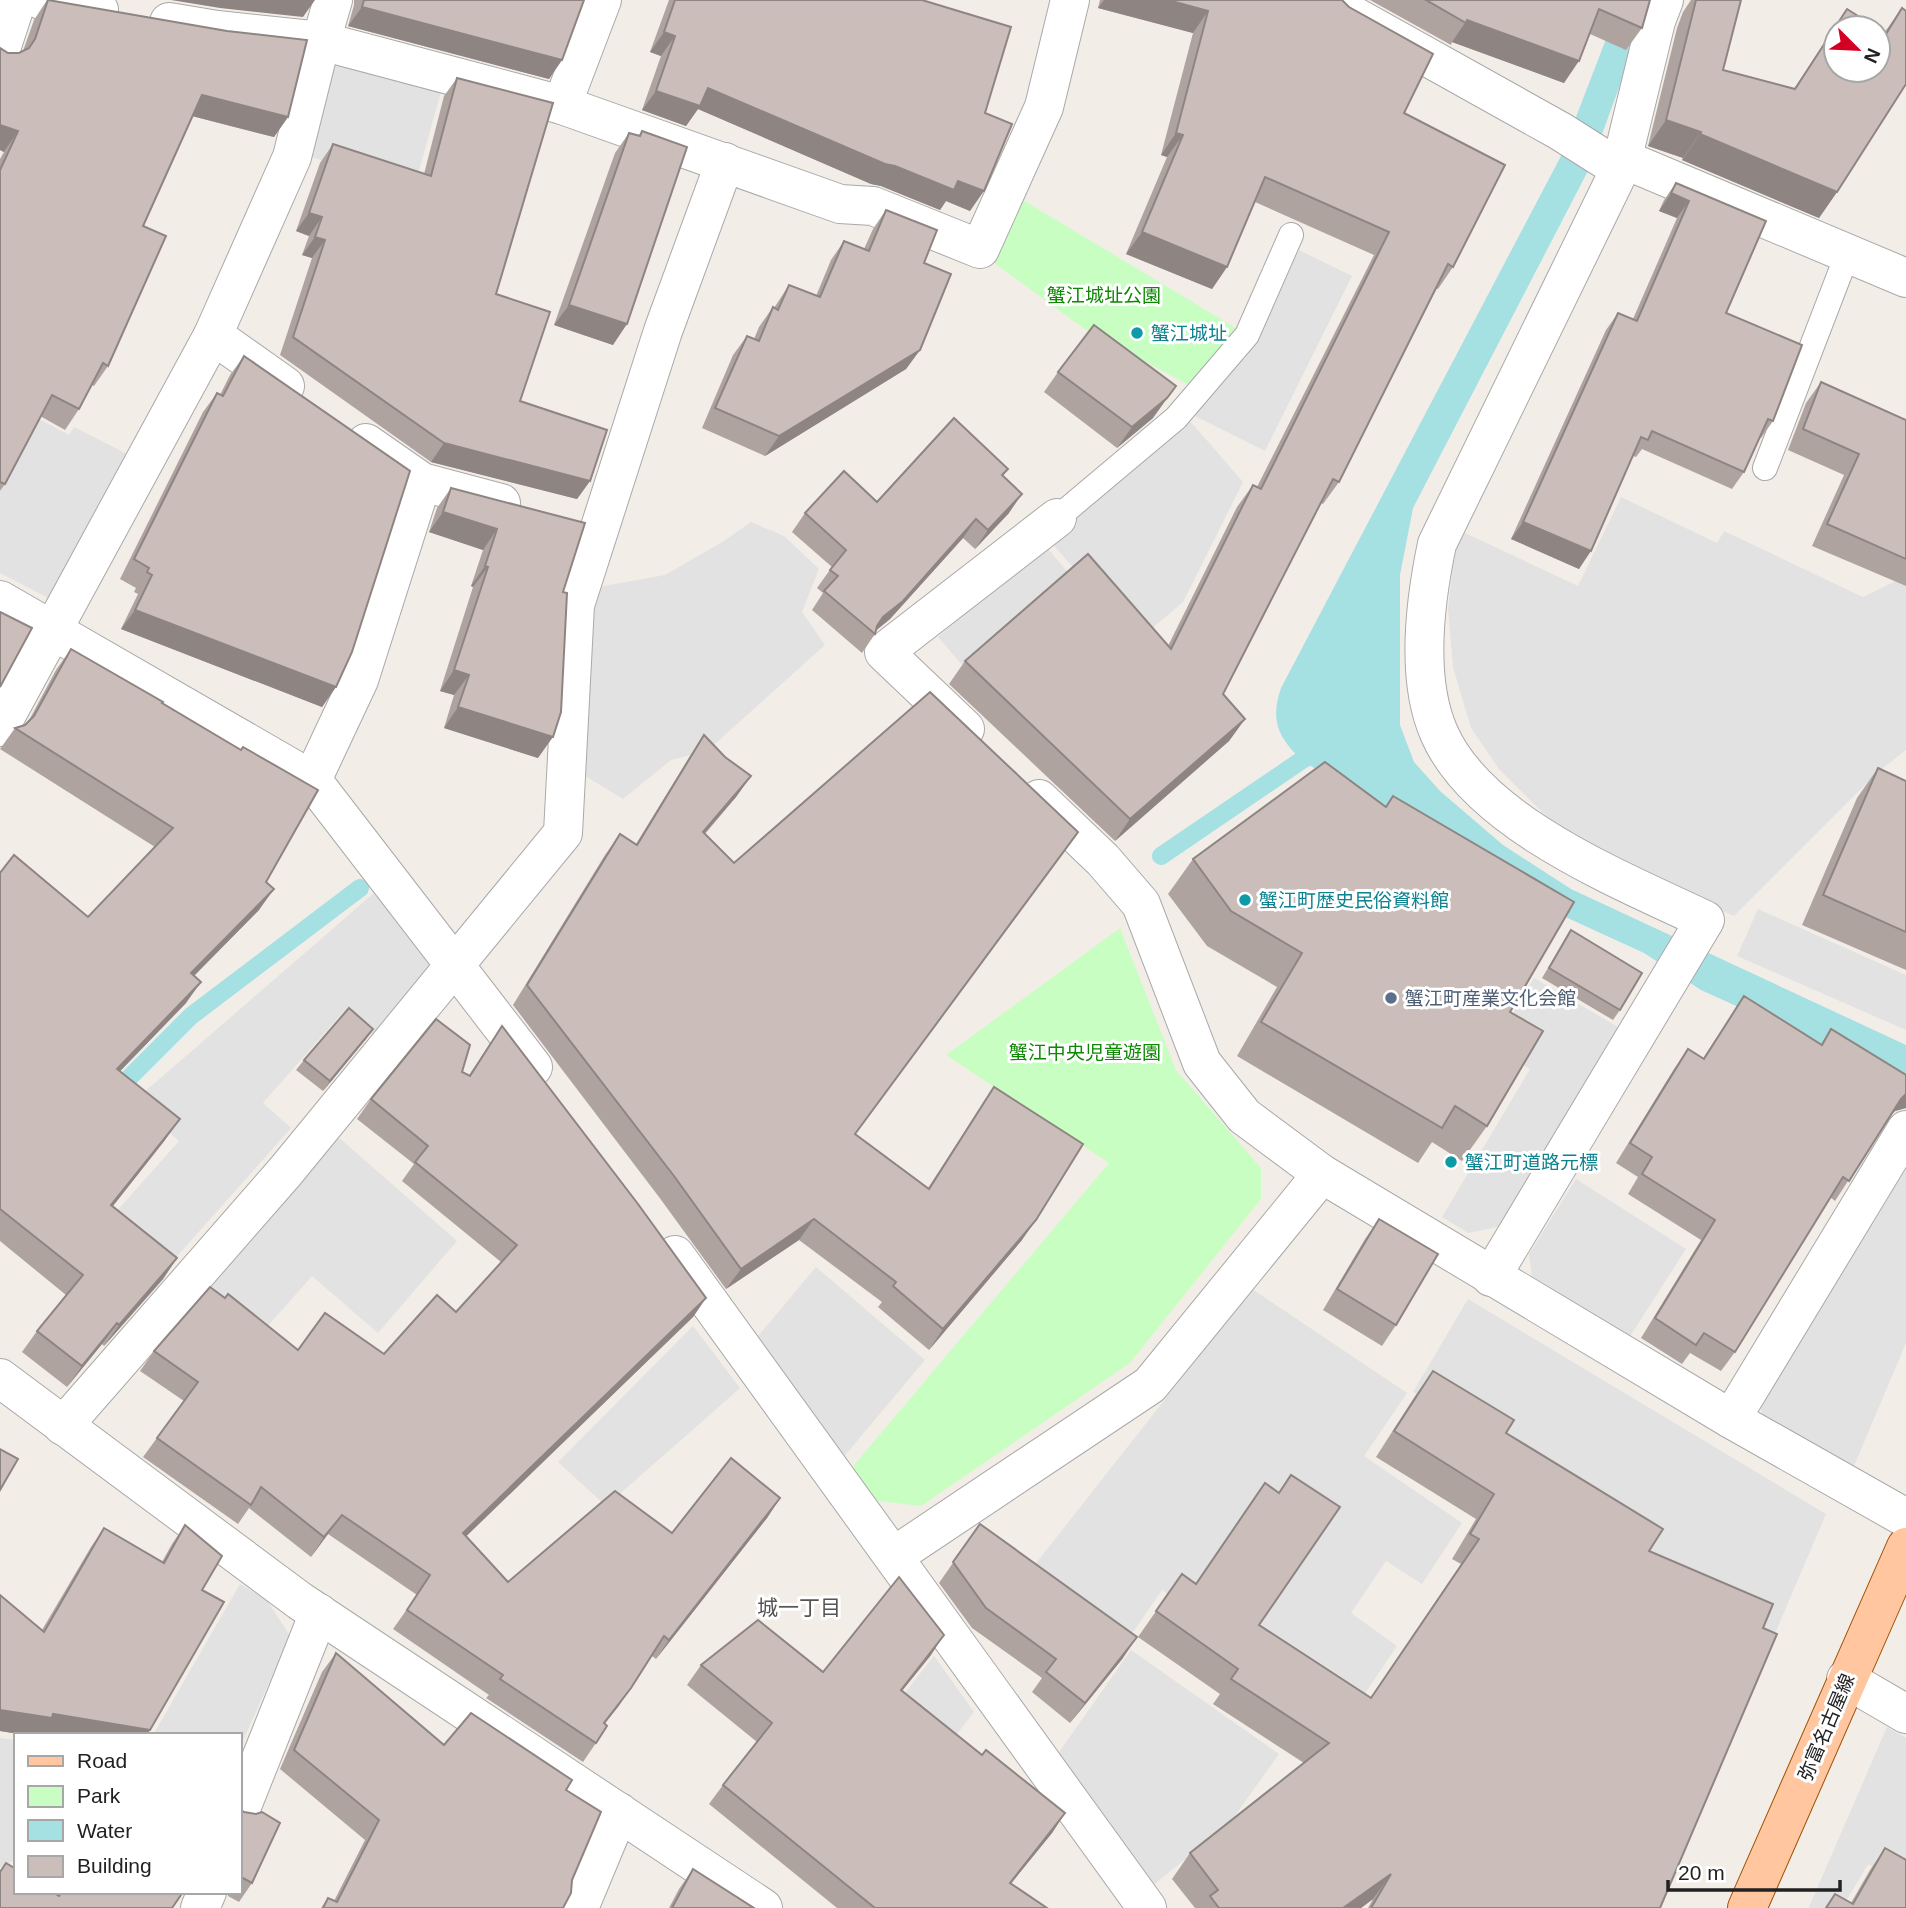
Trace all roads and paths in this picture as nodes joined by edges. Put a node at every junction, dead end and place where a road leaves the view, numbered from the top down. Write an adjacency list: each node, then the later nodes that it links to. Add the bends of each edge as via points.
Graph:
1 (17, 0): 9 (street)
2 (41, 0): 8 (street, via 217,30)
3 (333, 0): 8 (street)
4 (602, 0): 10 (street)
5 (1070, 0): 11 (street, via 1044,107 980,249 873,206 840,204)
6 (1345, 0): 12 (street, via 1345,11)
7 (1664, 0): 12 (street)
8 (321, 41): 10 (street); 16 (street, via 292,157)
9 (0, 52)
10 (562, 105): 11 (street)
11 (725, 162): 20 (street, via 663,331)
12 (1616, 163): 14 (street); 30 (street, via 1437,544 1425,639 1428,687 1439,733 1459,769 1514,819 1580,861 1705,920)
13 (1291, 235): 19 (lane, via 1247,335 1176,418)
14 (1847, 255): 15 (street); 17 (lane)
15 (1906, 278)
16 (213, 335): 18 (street); 22 (street)
17 (1765, 468)
18 (422, 482): 20 (street); 24 (street, via 359,680)
19 (1057, 517): 28 (street, via 884,652 1103,860 1141,904 1202,1063 1244,1116)
20 (600, 528): 25 (street, via 575,605 563,834)
21 (0, 600): 22 (street)
22 (53, 631): 23 (street); 24 (street)
23 (0, 727)
24 (312, 780): 25 (street)
25 (455, 965): 26 (street); 33 (street, via 285,1172)
26 (553, 1093)
27 (1906, 1130): 32 (street)
28 (1322, 1174): 30 (street); 36 (street, via 1150,1385)
29 (659, 1233): 36 (street)
30 (1491, 1277): 32 (street)
31 (0, 1378): 33 (street)
32 (1731, 1419): 34 (street)
33 (63, 1426): 37 (street)
34 (1906, 1518)
35 (1906, 1548): 38 (main road, 弥富名古屋線)
36 (894, 1556): 44 (street)
37 (319, 1613): 40 (street); 41 (street)
38 (1846, 1679): 39 (street); 45 (main road, 弥富名古屋線)
39 (1906, 1714)
40 (242, 1806)
41 (619, 1812): 42 (street); 43 (street)
42 (579, 1908)
43 (763, 1908)
44 (1147, 1908)
45 (1747, 1908)

